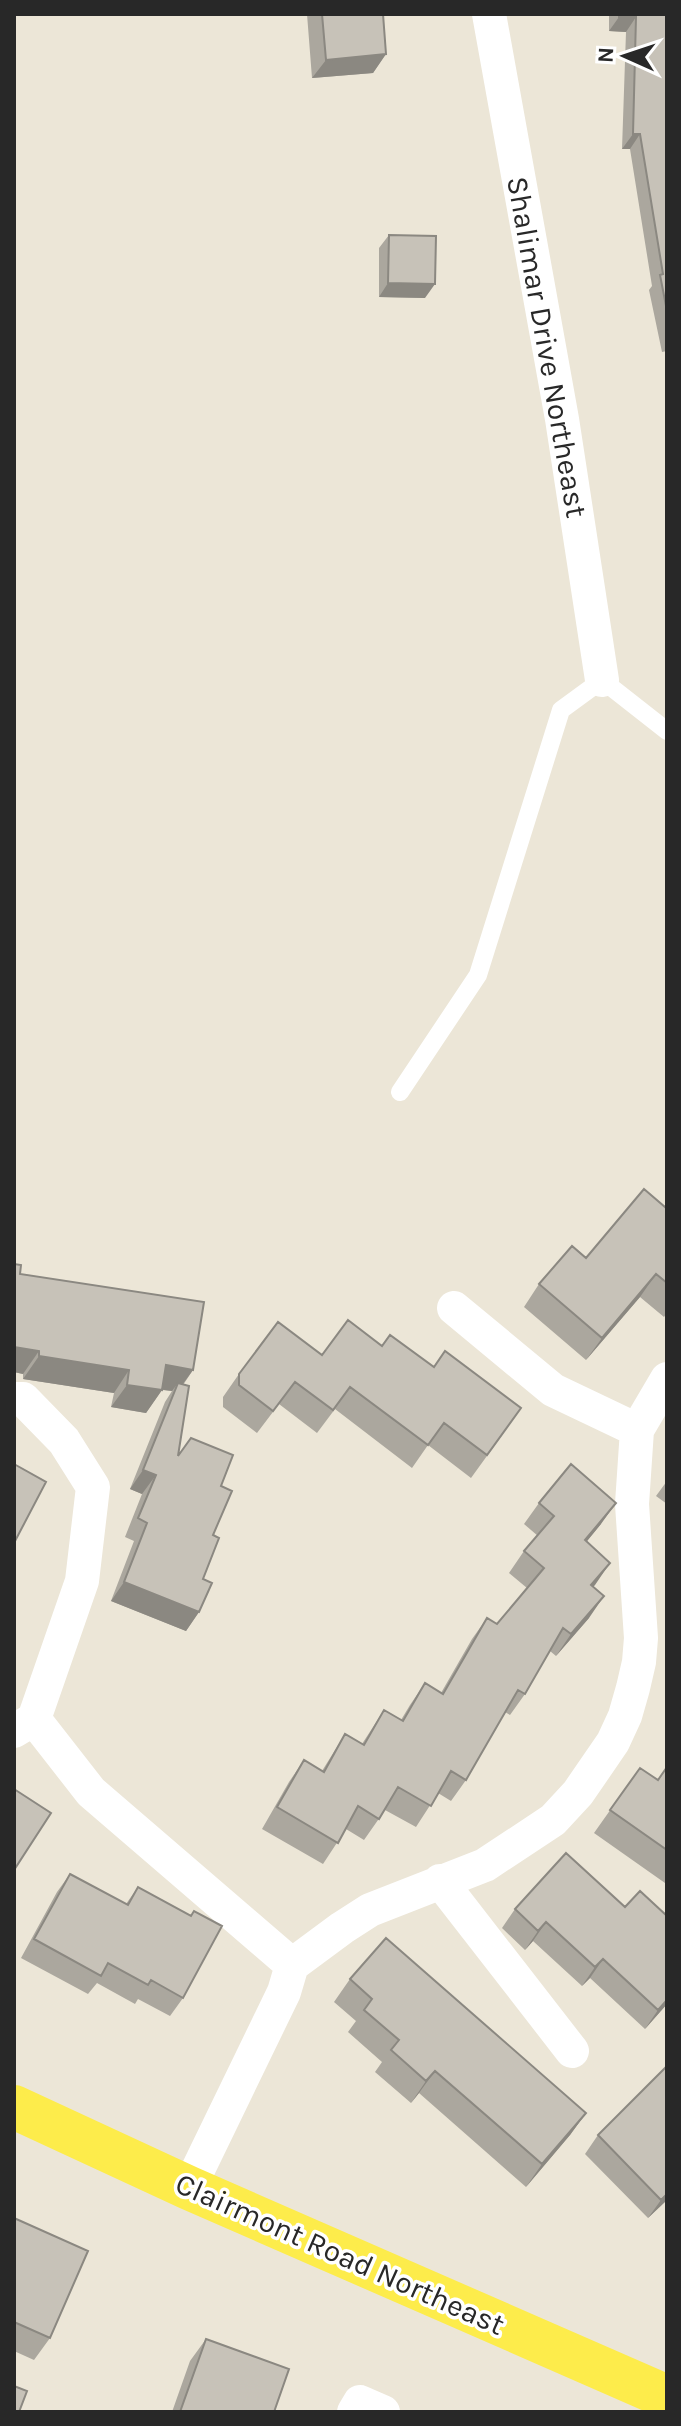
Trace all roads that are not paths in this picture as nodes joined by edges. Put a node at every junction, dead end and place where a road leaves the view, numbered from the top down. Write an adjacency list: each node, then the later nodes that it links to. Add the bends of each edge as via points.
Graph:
1 (489, 14): 2 (street, Shalimar Drive Northeast, via 562,419)
2 (602, 680): 3 (lane); 4 (lane, via 561,710 478,975)
3 (667, 731)
4 (400, 1092)
5 (454, 1308): 8 (street, via 553,1390)
6 (667, 1379): 8 (street)
7 (14, 1399): 9 (street, via 23,1399 64,1441 93,1487 82,1581)
8 (637, 1430): 10 (street, via 632,1504 641,1638 625,1716 596,1769 553,1820 485,1865)
9 (24, 1725): 11 (street, via 91,1792)
10 (440, 1881): 11 (street, via 370,1910); 12 (street)
11 (292, 1965): 14 (street, via 284,1992)
12 (572, 2051)
13 (14, 2107): 14 (main road, Clairmont Road Northeast)
14 (189, 2188): 15 (main road, Clairmont Road Northeast)
15 (662, 2402)
16 (354, 2412): 17 (street, via 360,2402)
17 (383, 2412)

